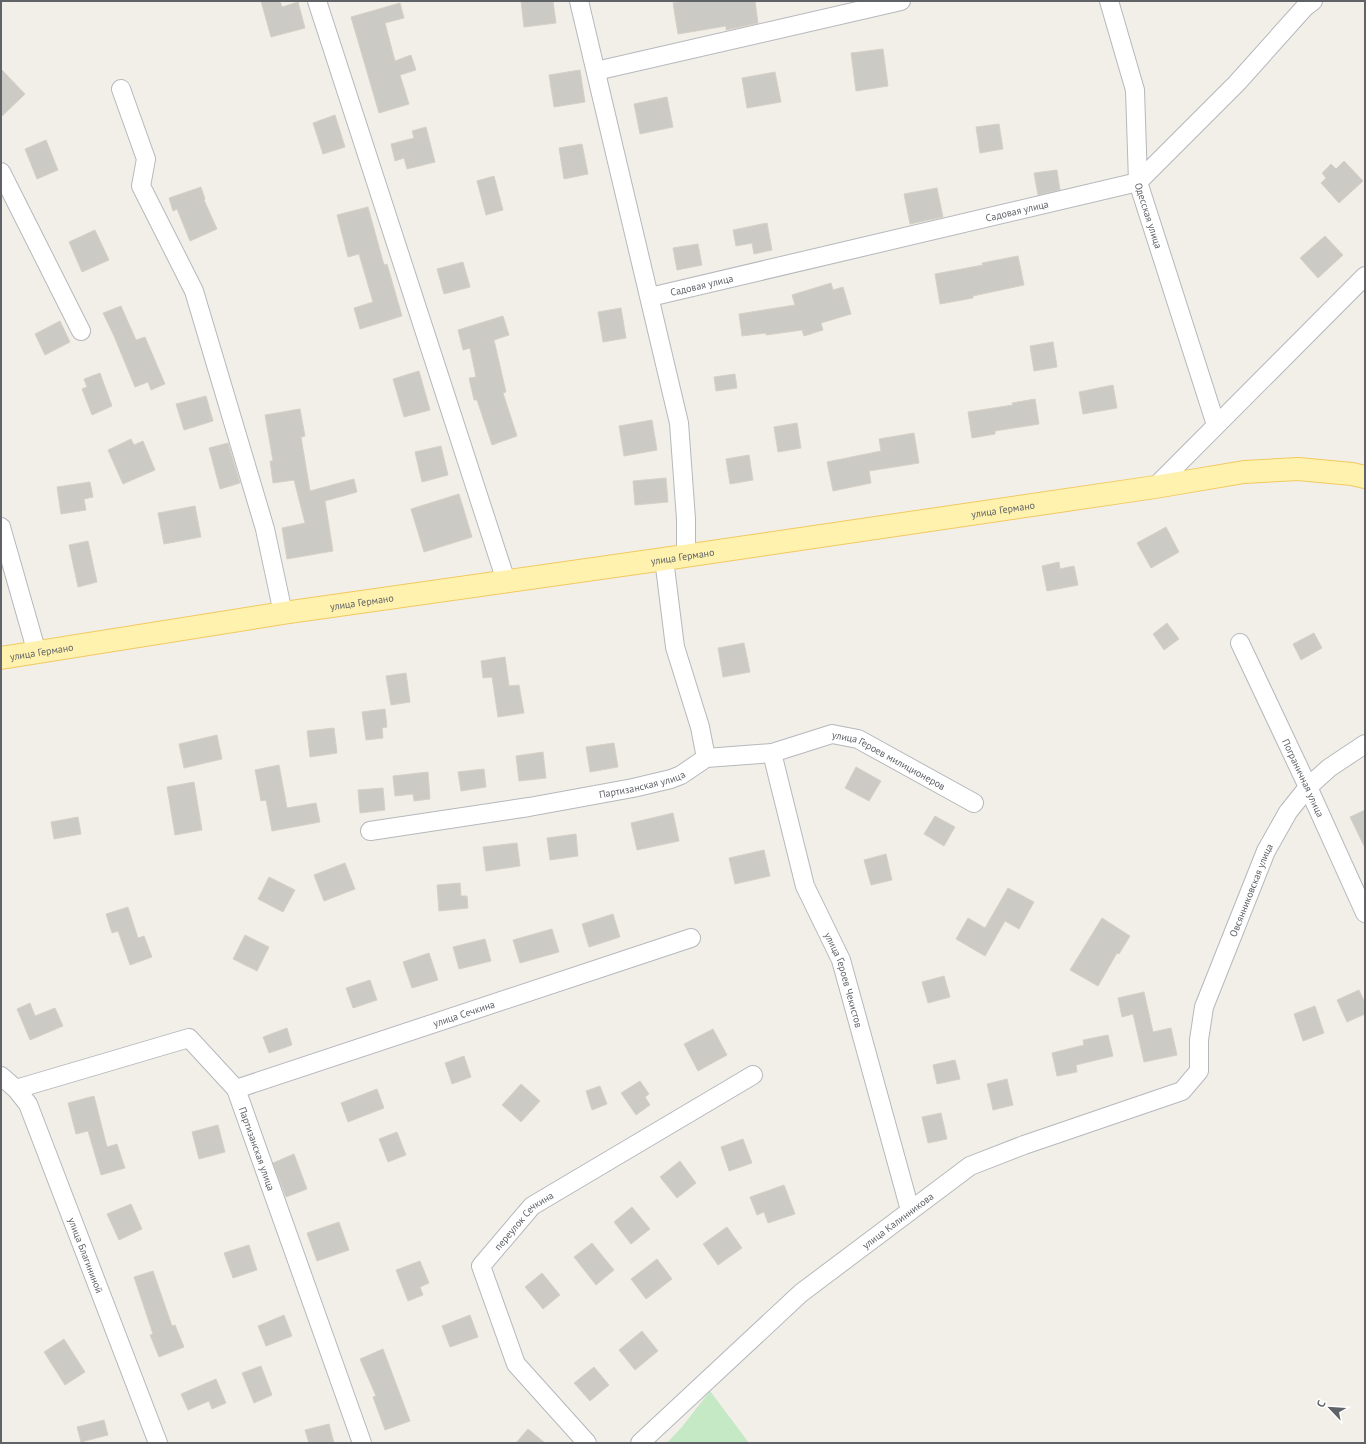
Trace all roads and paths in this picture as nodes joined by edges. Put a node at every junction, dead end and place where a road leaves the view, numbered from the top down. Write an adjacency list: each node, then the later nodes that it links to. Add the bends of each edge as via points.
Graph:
1 (317, 1): 19 (street)
2 (579, 1): 6 (street)
3 (902, 1): 6 (street)
4 (1109, 1): 9 (street, Одесская улица, via 1135,90)
5 (1313, 1): 9 (street, via 1237,83)
6 (596, 71): 11 (street)
7 (121, 89): 20 (street, via 146,158 141,186 194,291 265,529)
8 (1, 172): 12 (street)
9 (1138, 182): 11 (street, Садовая улица); 13 (street, Одесская улица)
10 (1365, 276): 13 (street)
11 (650, 297): 17 (street, via 679,423)
12 (80, 330)
13 (1216, 424): 15 (street)
14 (1365, 477): 15 (main road, улица Германо, via 1298,469 1244,472)
15 (1154, 487): 17 (main road, улица Германо)
16 (1, 527): 22 (street)
17 (686, 555): 18 (main road, улица Германо)
18 (664, 559): 19 (main road, улица Германо); 26 (street, via 675,647 700,727)
19 (506, 581): 20 (main road, улица Германо)
20 (283, 613): 22 (main road, улица Германо)
21 (1240, 643): 27 (street, Пограничная улица)
22 (37, 653): 23 (main road, улица Германо)
23 (1, 658)
24 (1365, 744): 27 (street, Овсянниковская улица, via 1328,768)
25 (772, 753): 26 (street, улица Героев милиционеров); 28 (street, улица Героев милиционеров, via 832,734 858,739); 37 (street, улица Героев Чекистов, via 805,886 842,960)
26 (706, 758): 29 (street, Партизанская улица, via 681,775 633,788)
27 (1308, 787): 30 (street, Пограничная улица); 32 (street, Овсянниковская улица, via 1288,812 1266,851 1204,1007 1199,1040)
28 (974, 802)
29 (370, 831)
30 (1365, 913)
31 (691, 938): 36 (street, улица Сечкина)
32 (1199, 1071): 37 (street, улица Калинникова, via 1182,1091 970,1166)
33 (754, 1075): 40 (street, переулок Сечкина, via 532,1206 481,1266 516,1364)
34 (1, 1076): 35 (street, улица Благининой)
35 (16, 1089): 36 (street, Партизанская улица, via 189,1038); 38 (street, улица Благининой, via 28,1104)
36 (236, 1089): 39 (street, Партизанская улица)
37 (910, 1210): 41 (street, улица Калинникова, via 802,1294)
38 (155, 1442)
39 (362, 1443)
40 (587, 1443)
41 (640, 1443)

